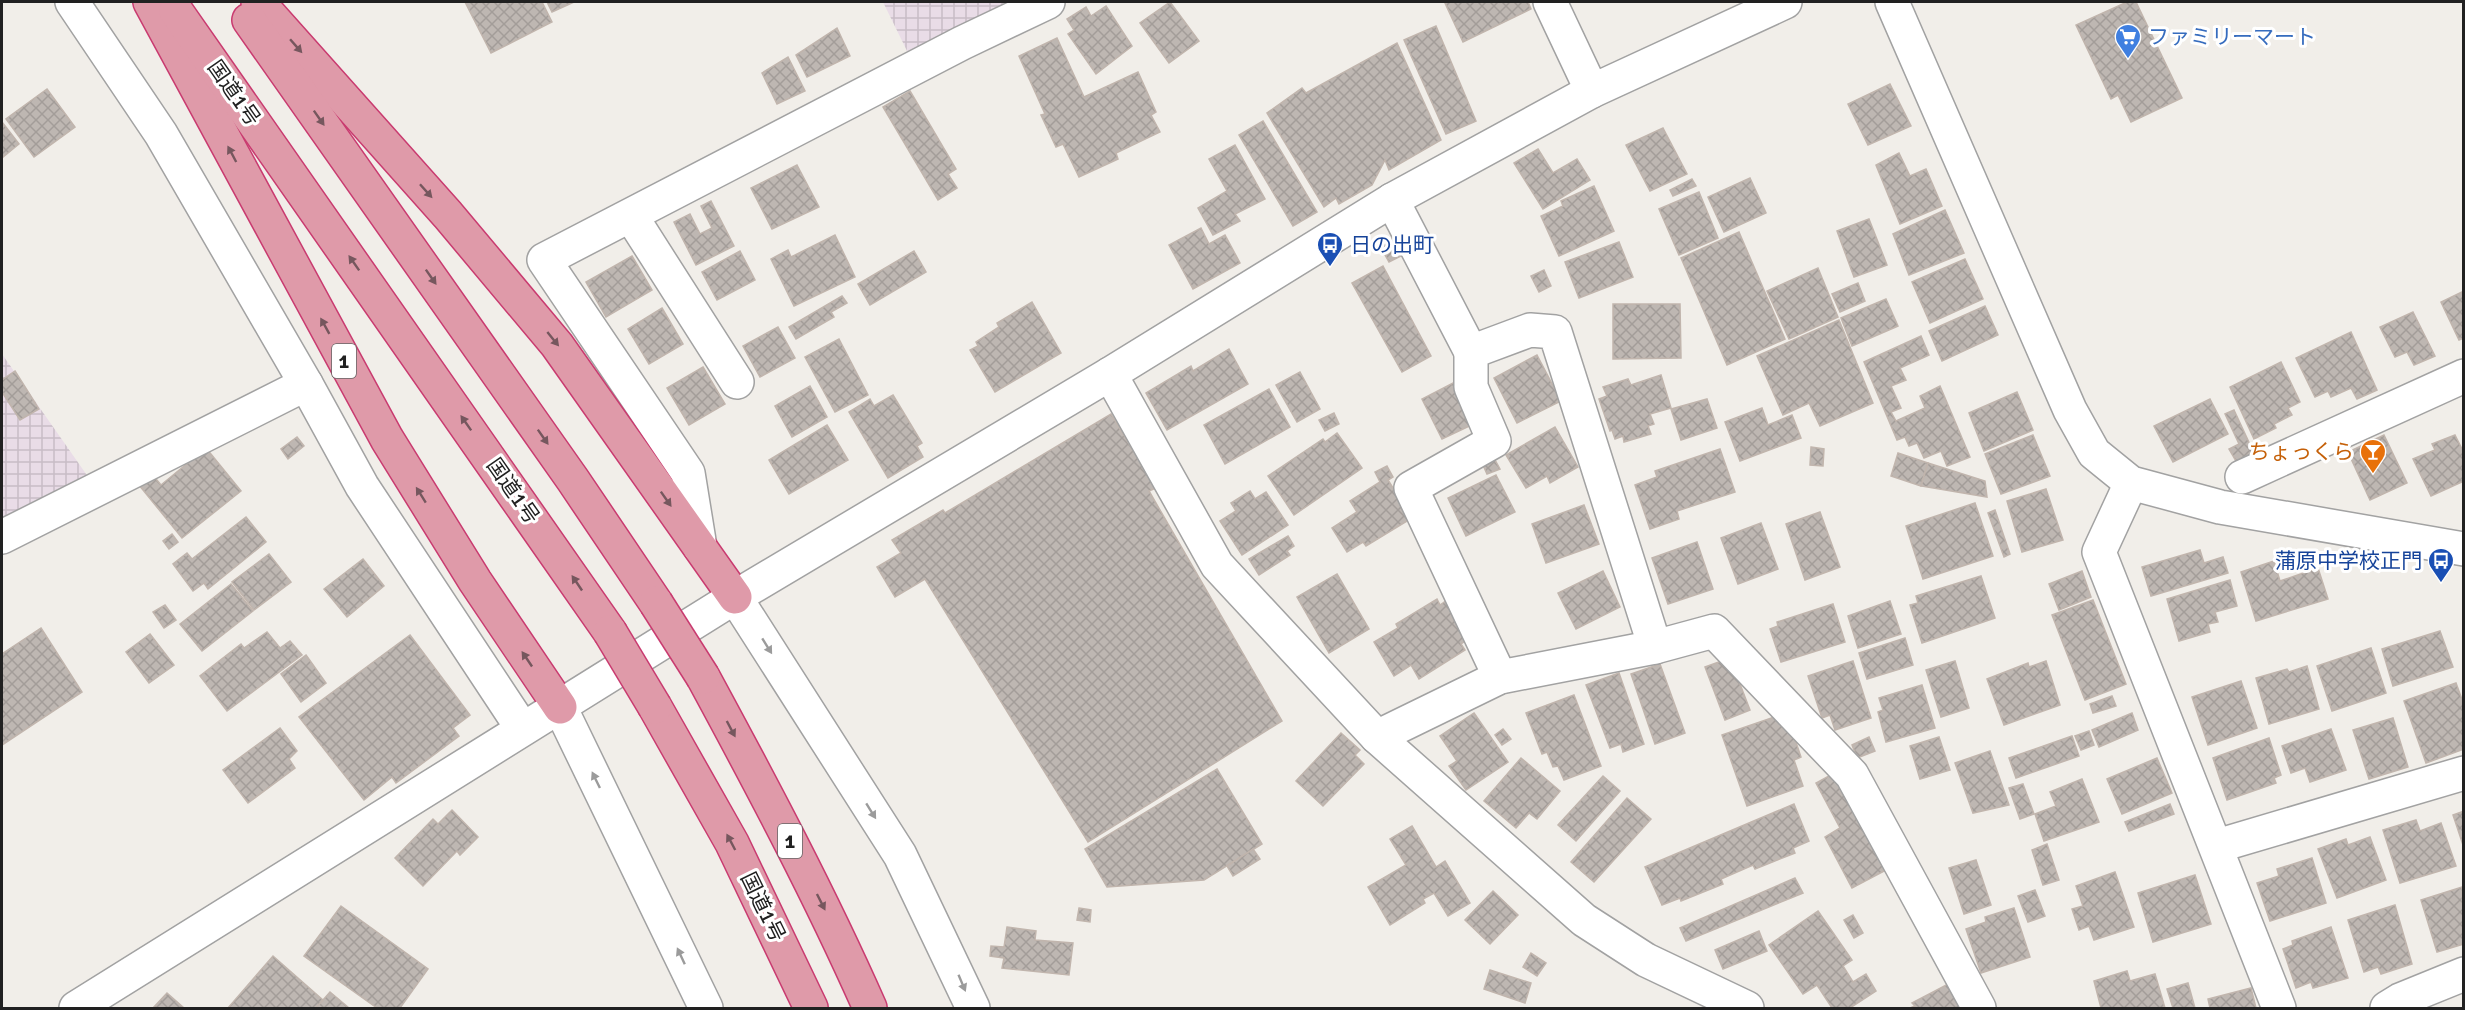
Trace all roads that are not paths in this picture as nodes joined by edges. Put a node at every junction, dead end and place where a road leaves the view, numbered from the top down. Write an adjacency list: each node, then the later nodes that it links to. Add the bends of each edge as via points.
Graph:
1 (72, 2): 17 (street, via 161,134)
2 (150, 2): 26 (highway, 1, one-way to 2, via 475,581 387,439)
3 (169, 2): 34 (highway, 国道1号, one-way to 3, bridge, via 732,843 610,632)
4 (236, 2): 35 (highway, 1, one-way to 35, bridge, via 573,480 703,677 799,858)
5 (258, 2): 21 (highway, one-way to 21, via 448,215 557,345)
6 (1048, 2): 12 (street)
7 (1550, 2): 10 (street)
8 (1785, 2): 10 (street)
9 (1892, 2): 19 (street, via 2070,410 2094,453)
10 (1592, 91): 11 (street)
11 (1392, 200): 13 (street); 14 (street)
12 (630, 216): 16 (street); 21 (street, via 544,260 688,473)
13 (1471, 352): 24 (street, via 1530,330 1555,332); 25 (street, via 1471,387 1494,441 1411,488)
14 (1110, 374): 23 (street); 28 (street, via 1217,565)
15 (2463, 376): 18 (street)
16 (737, 382)
17 (306, 384): 20 (street); 27 (street, via 363,486)
18 (2242, 477)
19 (2131, 483): 22 (street, via 2220,507); 30 (street, via 2099,552)
20 (2, 537)
21 (700, 547): 23 (highway)
22 (2463, 549)
23 (735, 597): 26 (street); 36 (street, one-way to 36, via 900,855)
24 (1655, 647): 25 (street); 38 (street, via 1714,631 1852,776)
25 (1500, 676): 28 (street)
26 (560, 707): 27 (street); 33 (street, one-way to 26)
27 (522, 728): 32 (street)
28 (1377, 737): 37 (street, via 1584,920 1646,960)
29 (2463, 773): 30 (street)
30 (2217, 846): 39 (street)
31 (2463, 974): 40 (street)
32 (76, 1008)
33 (706, 1008)
34 (811, 1008)
35 (870, 1008)
36 (973, 1008)
37 (1747, 1008)
38 (1979, 1008)
39 (2279, 1008)
40 (2387, 1008)

